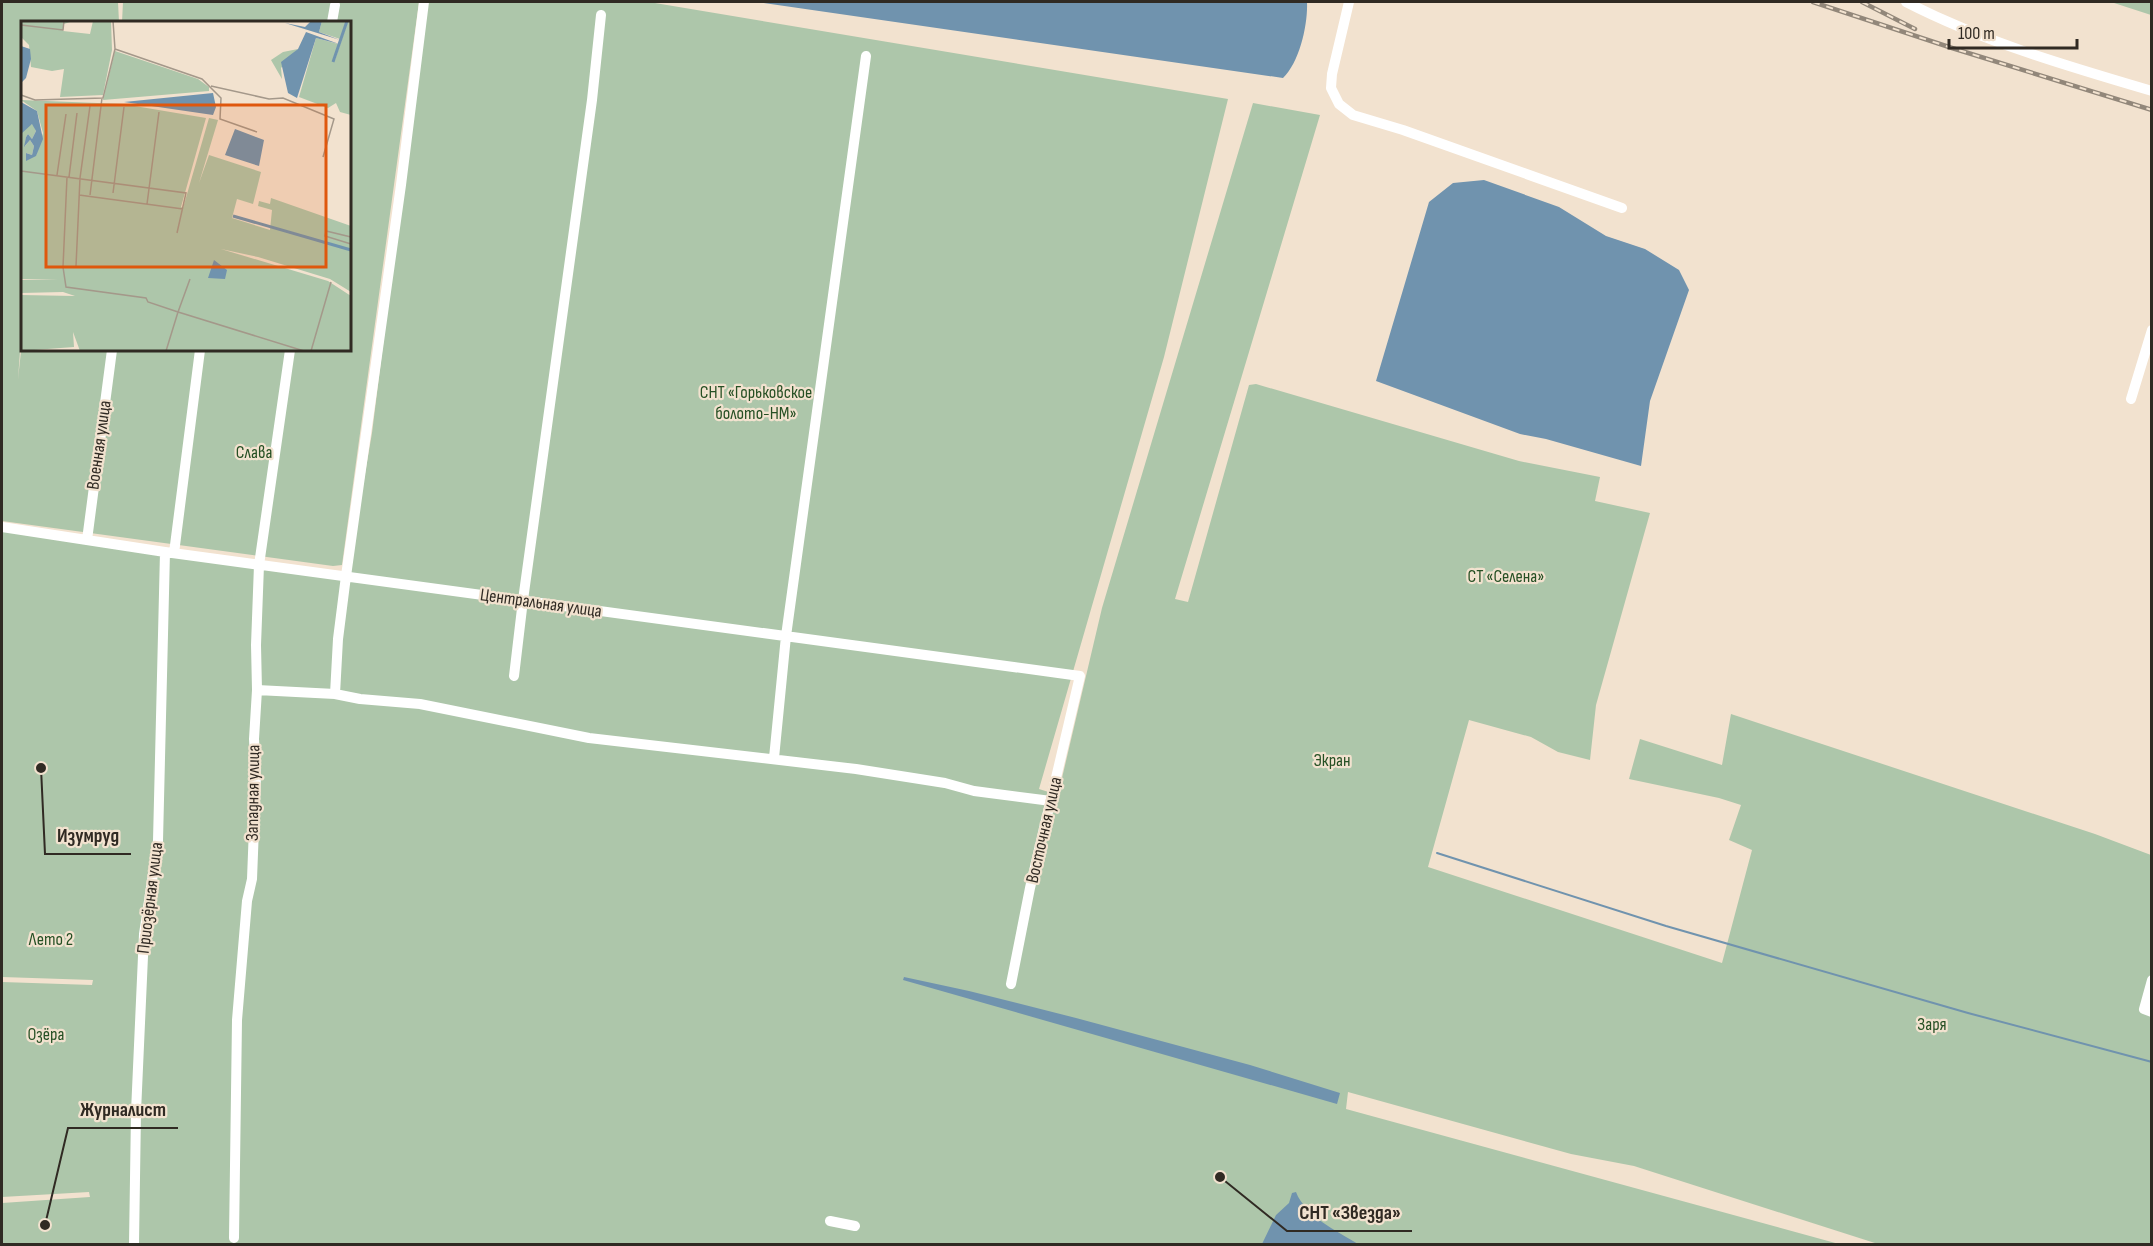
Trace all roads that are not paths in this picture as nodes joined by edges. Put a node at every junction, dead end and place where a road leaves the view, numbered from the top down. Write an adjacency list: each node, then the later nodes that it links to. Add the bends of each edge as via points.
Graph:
1 (424, 2): 19 (street)
2 (1349, 2): 9 (street, via 1331,88 1339,104 1353,115)
3 (1906, 2): 8 (street, via 2010,48)
4 (335, 5): 6 (street)
5 (602, 15): 20 (street)
6 (332, 21)
7 (866, 56): 21 (street)
8 (2151, 91)
9 (1622, 208)
10 (2151, 330): 14 (street)
11 (112, 351): 16 (street, Военная улица)
12 (200, 351): 17 (street, Приозёрная улица)
13 (290, 351): 18 (street, Западная улица)
14 (2131, 399)
15 (2, 527): 16 (street, Центральная улица)
16 (87, 540): 17 (street, Центральная улица)
17 (170, 552): 18 (street, Центральная улица); 34 (street, Приозёрная улица, via 158,841 144,934)
18 (260, 565): 19 (street, Центральная улица); 24 (street, Западная улица)
19 (346, 576): 20 (street, Центральная улица); 25 (street)
20 (523, 600): 21 (street, Центральная улица); 22 (street)
21 (786, 636): 23 (street, Центральная улица); 26 (street)
22 (514, 676)
23 (1080, 676): 27 (street, Восточная улица)
24 (257, 690): 25 (street); 33 (street, Западная улица, via 252,879 237,1020)
25 (335, 694): 26 (street, via 420,704 609,740)
26 (774, 758): 27 (street)
27 (1051, 801): 29 (street, Восточная улица)
28 (2151, 980): 30 (street, via 2144,1009)
29 (1011, 984)
30 (2151, 1012)
31 (830, 1221): 32 (street)
32 (855, 1226)
33 (234, 1238)
34 (134, 1245)

